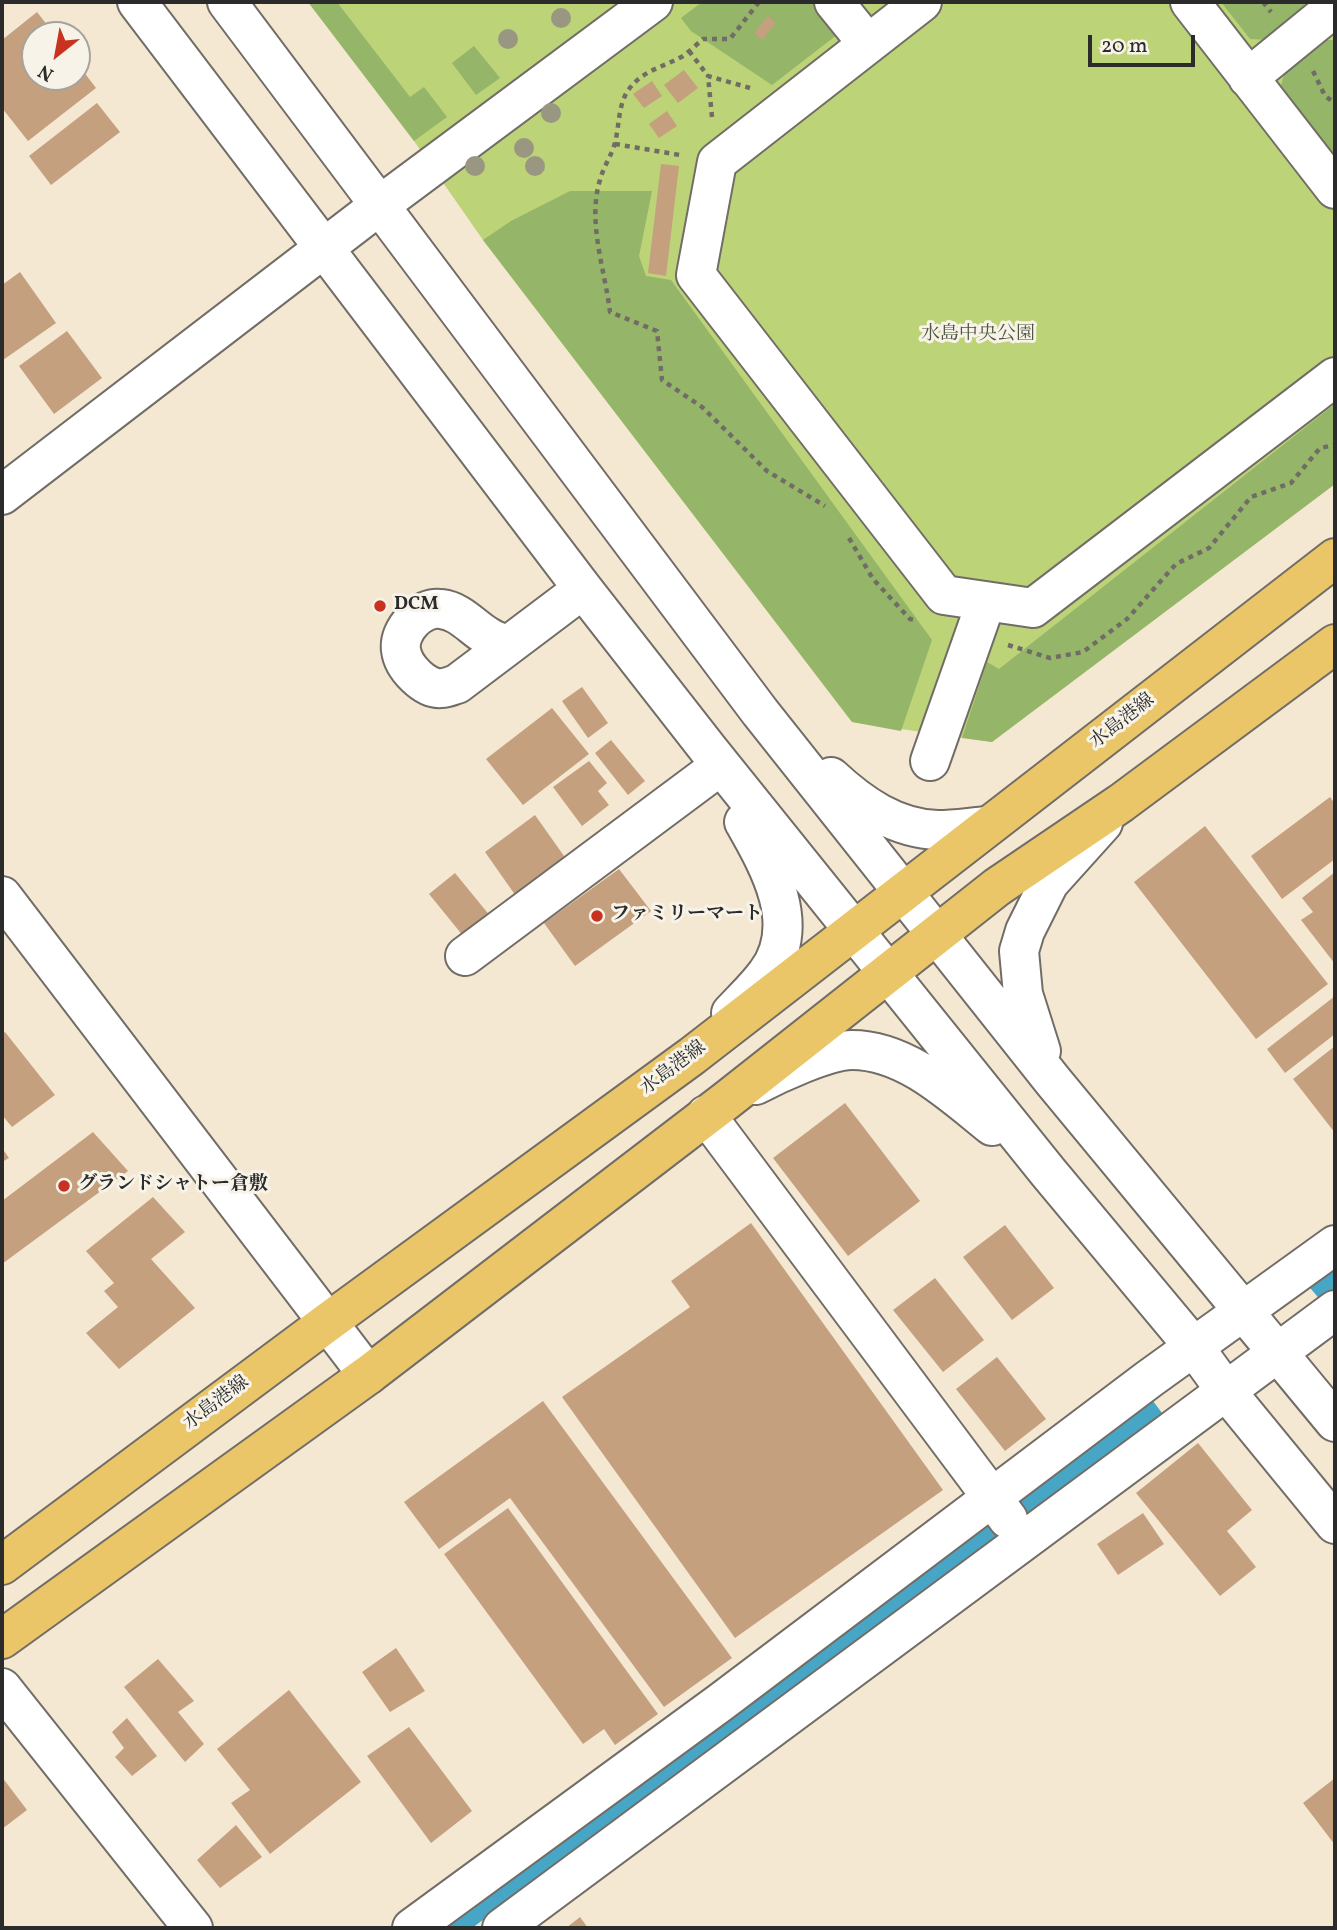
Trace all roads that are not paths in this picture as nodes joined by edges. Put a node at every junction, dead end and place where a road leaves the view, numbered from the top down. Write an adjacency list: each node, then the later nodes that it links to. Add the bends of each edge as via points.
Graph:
1 (137, 2): 12 (street)
2 (227, 2): 11 (street)
3 (653, 2): 11 (street)
4 (834, 2): 8 (street)
5 (922, 2): 8 (street)
6 (1190, 2): 9 (street)
7 (1335, 4): 9 (street)
8 (868, 44): 17 (street, via 717,162 696,275 944,595)
9 (1248, 78): 10 (street)
10 (1335, 189)
11 (380, 205): 12 (street); 20 (street)
12 (324, 249): 14 (street); 16 (street)
13 (1335, 377): 17 (street, via 1033,608)
14 (2, 495)
15 (1335, 558): 24 (main road, 水島港線)
16 (583, 589): 19 (street); 21 (street)
17 (980, 619): 22 (street)
18 (1335, 643): 23 (main road)
19 (507, 645)
20 (760, 712): 24 (street, via 841,786 886,818 937,830); 25 (street)
21 (712, 759): 27 (street); 29 (street); 31 (street, via 768,863 781,903 782,942 768,972)
22 (930, 761)
23 (1121, 803): 28 (main road); 32 (street, via 1049,883 1019,951 1023,994)
24 (988, 826): 25 (main road, 水島港線)
25 (903, 892): 27 (main road, 水島港線); 28 (street)
26 (2, 896): 38 (street)
27 (854, 931): 30 (street); 31 (main road, 水島港線)
28 (937, 934): 30 (main road); 32 (street)
29 (465, 956)
30 (888, 973): 33 (main road); 34 (street)
31 (692, 1055): 38 (main road, 水島港線)
32 (1053, 1081): 37 (street)
33 (716, 1107): 34 (street, via 776,1074 824,1057 851,1050 880,1055 899,1059 933,1080); 41 (main road); 44 (street)
34 (1048, 1172): 39 (street)
35 (1335, 1245): 37 (street)
36 (1335, 1310): 40 (street)
37 (1244, 1312): 39 (street); 40 (street)
38 (328, 1321): 41 (street); 46 (main road, 水島港線)
39 (1194, 1347): 42 (street); 44 (street)
40 (1277, 1353): 42 (street); 43 (street)
41 (368, 1375): 47 (main road)
42 (1226, 1391): 44 (street); 45 (street)
43 (1335, 1422)
44 (1008, 1519): 49 (street); 49 (street)
45 (1335, 1524)
46 (2, 1565)
47 (2, 1639)
48 (2, 1688): 50 (street)
49 (736, 1722): 51 (street); 52 (street)
50 (193, 1928)
51 (412, 1928)
52 (502, 1928)

